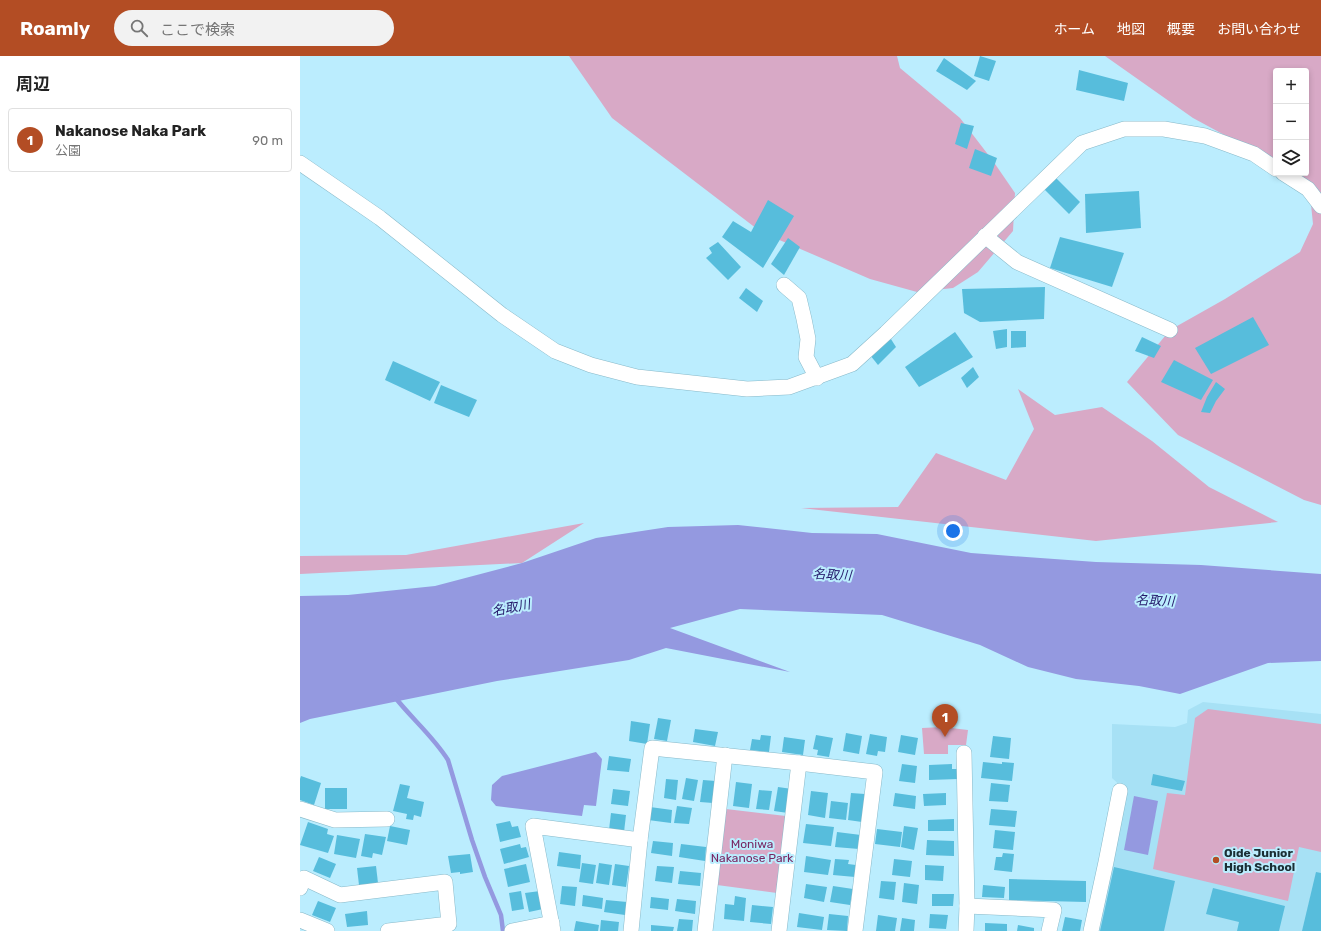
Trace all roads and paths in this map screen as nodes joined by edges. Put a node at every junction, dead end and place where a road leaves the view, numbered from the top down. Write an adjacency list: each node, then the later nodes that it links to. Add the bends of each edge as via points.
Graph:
1 (300, 164): 8 (street, via 380,218 502,315 555,351 636,378 747,389 789,387)
2 (1273, 167): 5 (street, via 1254,154 1205,136 1164,129 1124,129 1082,143)
3 (1288, 176): 4 (street, via 1308,189)
4 (1321, 206)
5 (985, 236): 7 (street, via 1017,262); 8 (street, via 852,364)
6 (784, 285): 8 (street, via 799,298 808,339 806,357)
7 (1170, 330)
8 (817, 378)
9 (964, 753): 17 (street)
10 (725, 755): 11 (street); 15 (street, via 652,748); 24 (street)
11 (799, 763): 25 (street); 26 (street, via 874,772)
12 (1120, 791): 29 (street)
13 (300, 809): 14 (street, via 335,820)
14 (387, 819)
15 (640, 840): 19 (street, via 533,826); 23 (street)
16 (300, 888): 21 (street, via 304,878 340,895 445,882 449,924)
17 (967, 906): 27 (street); 28 (street, via 1054,910)
18 (300, 920): 20 (street)
19 (552, 927): 22 (street)
20 (327, 931)
21 (388, 931)
22 (512, 931)
23 (631, 931)
24 (705, 931)
25 (779, 931)
26 (855, 931)
27 (966, 931)
28 (1049, 931)
29 (1092, 931)

